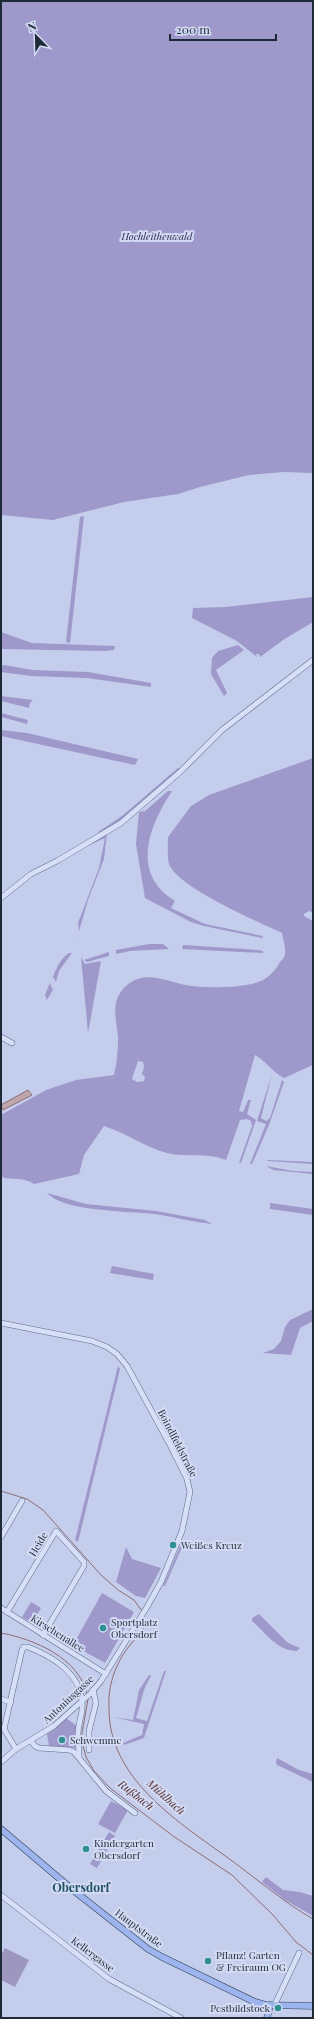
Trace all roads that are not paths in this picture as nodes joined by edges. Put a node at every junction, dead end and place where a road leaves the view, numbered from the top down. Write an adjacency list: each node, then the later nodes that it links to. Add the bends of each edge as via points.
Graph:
1 (313, 660): 2 (street, via 222,730 180,772 121,823 31,874)
2 (1, 898)
3 (1, 1037): 4 (street)
4 (12, 1043)
5 (1, 1323): 11 (street, Boindlfeldstraße, via 92,1341 112,1350 127,1366 190,1487 185,1520 167,1568 145,1611)
6 (22, 1501): 7 (street)
7 (1, 1537)
8 (1, 1608): 9 (street, Kirschenallee)
9 (7, 1612): 10 (street, Kirschenallee); 10 (street, Heide, via 56,1531 84,1562 84,1566)
10 (43, 1635): 11 (street, Kirschenallee)
11 (106, 1674): 12 (street, Antoniusgasse)
12 (91, 1692): 14 (street, Antoniusgasse); 19 (street, via 96,1703 89,1731)
13 (1, 1699): 15 (street)
14 (83, 1700): 15 (street, via 77,1683 67,1669 45,1654 26,1647 22,1650); 17 (street, Antoniusgasse, via 54,1726); 20 (street, via 78,1734)
15 (11, 1702): 16 (street)
16 (3, 1732): 18 (street)
17 (31, 1741): 18 (street, Antoniusgasse); 20 (street, via 39,1748 70,1750)
18 (16, 1749): 21 (street, Antoniusgasse)
19 (89, 1750)
20 (79, 1756): 22 (street, via 90,1774 106,1791)
21 (1, 1762)
22 (135, 1813)
23 (1, 1829): 26 (main road, Hauptstraße, via 148,1949 255,2002)
24 (1, 1895): 28 (street, Kellergasse, via 109,1979)
25 (299, 1953): 26 (street)
26 (273, 2005): 27 (main road, Hauptstraße); 29 (main road)
27 (313, 2006)
28 (181, 2018)
29 (267, 2018)

